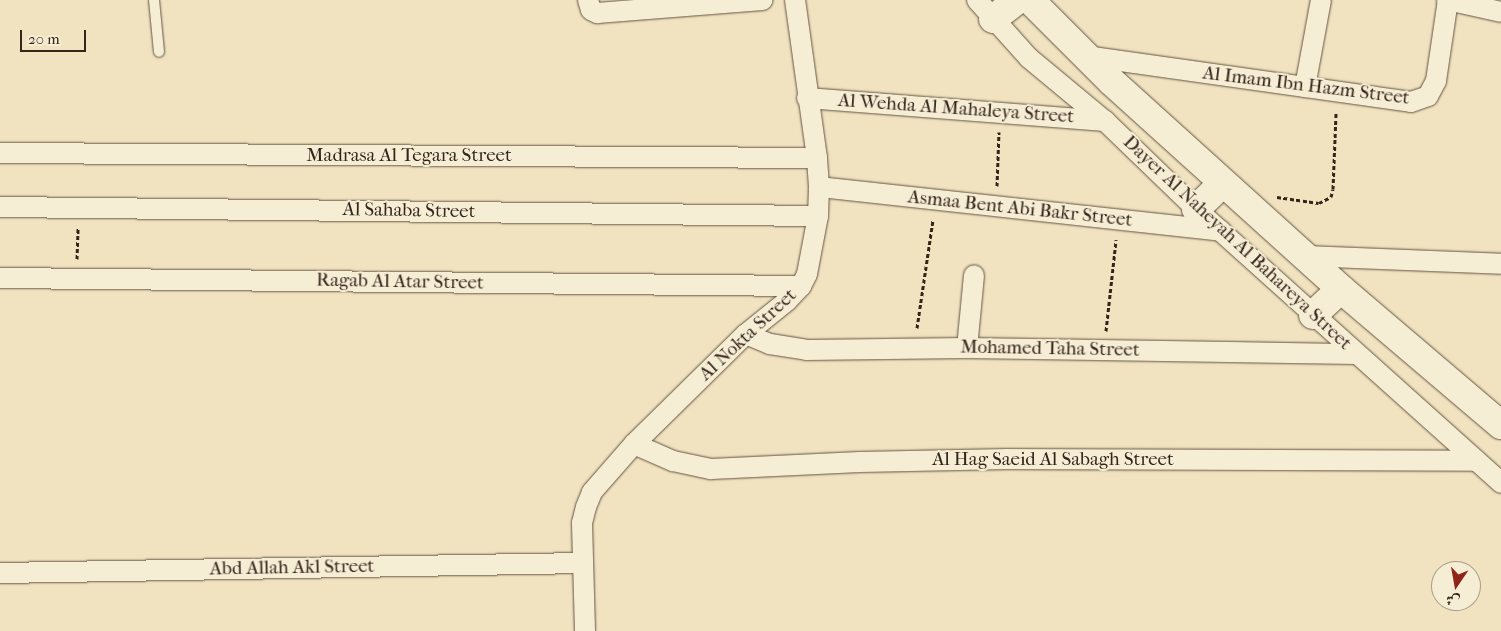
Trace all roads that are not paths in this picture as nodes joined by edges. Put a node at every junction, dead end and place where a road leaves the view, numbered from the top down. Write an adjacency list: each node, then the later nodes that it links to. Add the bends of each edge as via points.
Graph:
1 (154, 0): 11 (lane)
2 (588, 0): 3 (street, via 591,10 597,13)
3 (762, 0)
4 (794, 0): 14 (street, Al Nokta Street)
5 (1017, 0): 9 (street)
6 (1030, 0): 12 (street, Dayer Al Naheyah Al Bahareya Street)
7 (1321, 0): 13 (street)
8 (1448, 0): 10 (street); 13 (street, Al Imam Ibn Hazm Street, via 1436,81 1428,96 1411,102)
9 (985, 9): 15 (street, Dayer Al Naheyah Al Bahareya Street, via 1029,58)
10 (1501, 12)
11 (159, 52)
12 (1086, 56): 13 (street, Al Imam Ibn Hazm Street); 18 (street, Dayer Al Naheyah Al Bahareya Street)
13 (1305, 87)
14 (808, 98): 15 (street, Al Wehda Al Mahaleya Street); 17 (street, Al Nokta Street)
15 (1106, 120): 21 (street, Dayer Al Naheyah Al Bahareya Street)
16 (0, 154): 17 (street, Madrasa Al Tegara Street)
17 (817, 158): 19 (street, Al Nokta Street)
18 (1223, 182): 21 (street); 24 (street, Dayer Al Naheyah Al Bahareya Street)
19 (819, 187): 22 (street, Al Nokta Street); 23 (street, Asmaa Bent Abi Bakr Street)
20 (0, 207): 22 (street, Al Sahaba Street)
21 (1196, 209): 23 (street, Dayer Al Naheyah Al Bahareya Street)
22 (818, 216): 28 (street, Al Nokta Street, via 809,267)
23 (1221, 231): 30 (street, Dayer Al Naheyah Al Bahareya Street)
24 (1305, 256): 25 (street); 29 (street, Dayer Al Naheyah Al Bahareya Street)
25 (1501, 264)
26 (974, 275): 32 (street)
27 (0, 278): 28 (street, Ragab Al Atar Street)
28 (800, 286): 31 (street, Al Nokta Street, via 787,301)
29 (1341, 289): 30 (street); 34 (street, Dayer Al Naheyah Al Bahareya Street)
30 (1313, 315): 33 (street, Dayer Al Naheyah Al Bahareya Street)
31 (746, 334): 32 (street, Mohamed Taha Street, via 794,349); 35 (street, Al Nokta Street)
32 (967, 348): 33 (street, Mohamed Taha Street)
33 (1357, 354): 36 (street, Dayer Al Naheyah Al Bahareya Street)
34 (1501, 425)
35 (634, 444): 36 (street, Al Hag Saeid Al Sabagh Street, via 673,461 711,470 1008,459); 38 (street, Al Nokta Street, via 602,478 589,499 582,523)
36 (1476, 461): 37 (street, Dayer Al Naheyah Al Bahareya Street)
37 (1501, 482)
38 (584, 563): 39 (street, Abd Allah Akl Street); 40 (street, Al Nokta Street)
39 (0, 573)
40 (585, 631)

